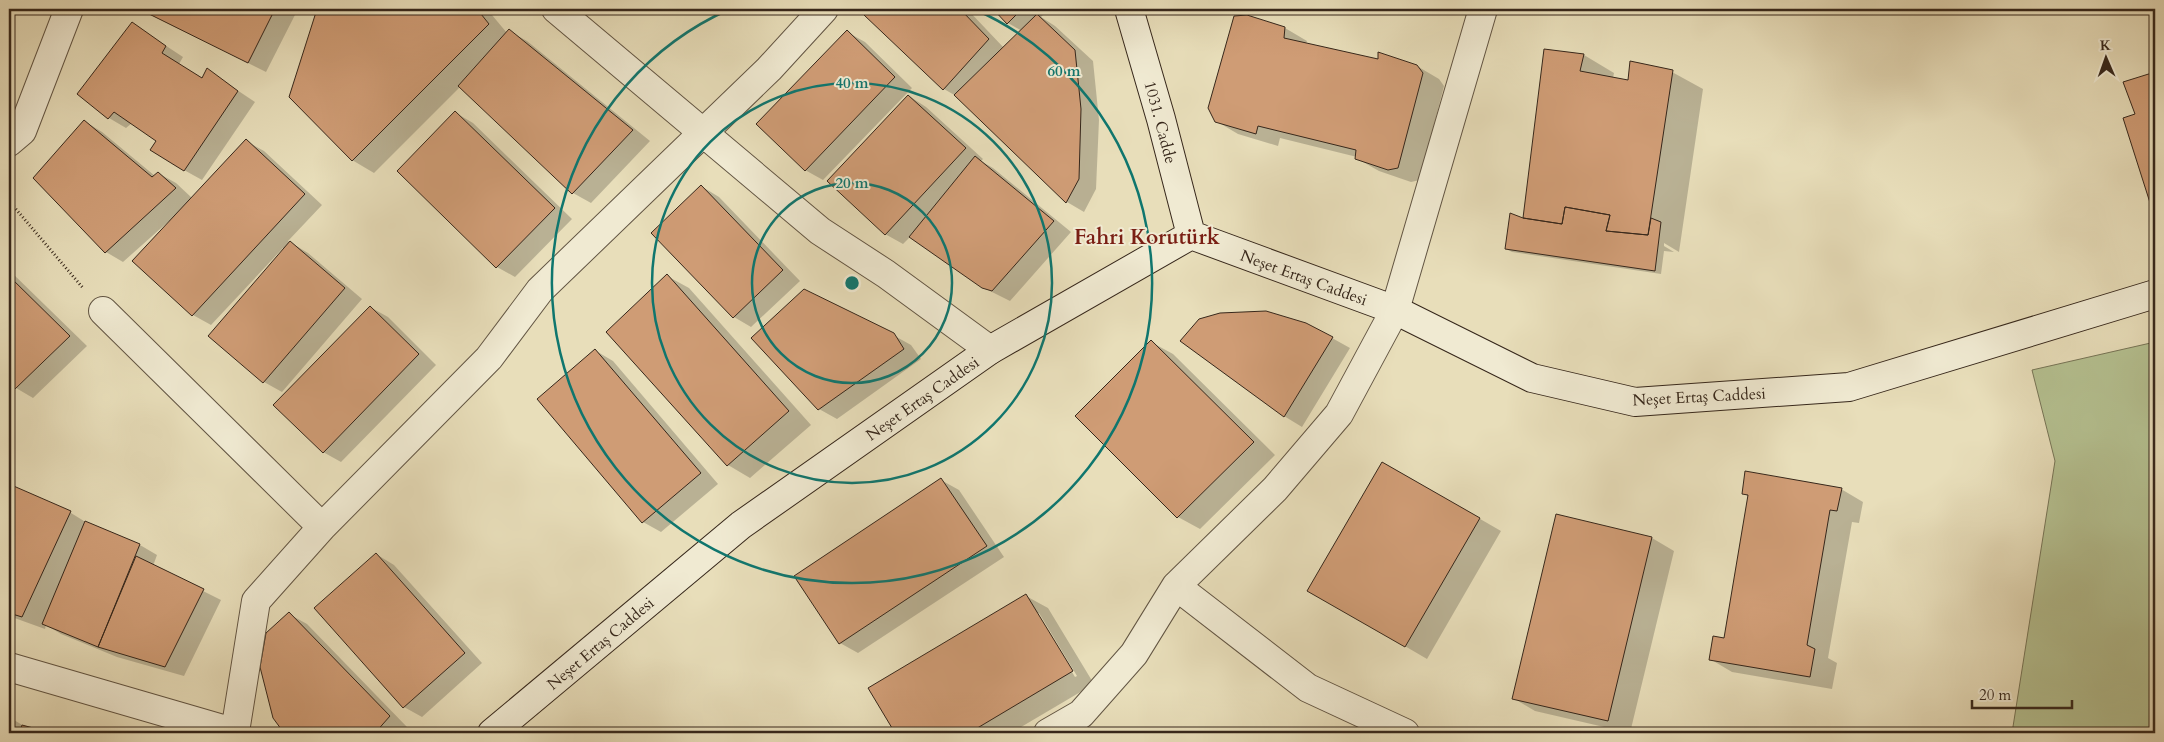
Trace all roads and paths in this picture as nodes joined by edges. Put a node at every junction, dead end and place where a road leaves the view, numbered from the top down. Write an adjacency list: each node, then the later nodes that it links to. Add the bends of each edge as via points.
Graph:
1 (68, 9): 7 (street, via 22,131)
2 (556, 9): 6 (street)
3 (824, 9): 6 (street, via 769,69)
4 (1129, 9): 9 (street, 1031. Cadde)
5 (1483, 9): 12 (street)
6 (703, 132): 13 (street, via 820,230); 14 (street, via 540,290 489,358)
7 (9, 142)
8 (9, 201): 11 (path)
9 (1191, 235): 12 (street, Neşet Ertaş Caddesi); 13 (street, Neşet Ertaş Caddesi)
10 (2155, 294): 12 (street, Neşet Ertaş Caddesi, via 1848,387 1634,402 1532,378)
11 (103, 310): 14 (street)
12 (1395, 310): 15 (street, via 1339,414 1275,489)
13 (990, 350): 18 (street, Neşet Ertaş Caddesi, via 741,525)
14 (322, 526): 17 (street, via 256,601)
15 (1176, 586): 19 (street, via 1134,654 1081,714); 20 (street, via 1308,688)
16 (9, 667): 17 (street)
17 (235, 733)
18 (492, 733)
19 (1048, 733)
20 (1405, 733)

